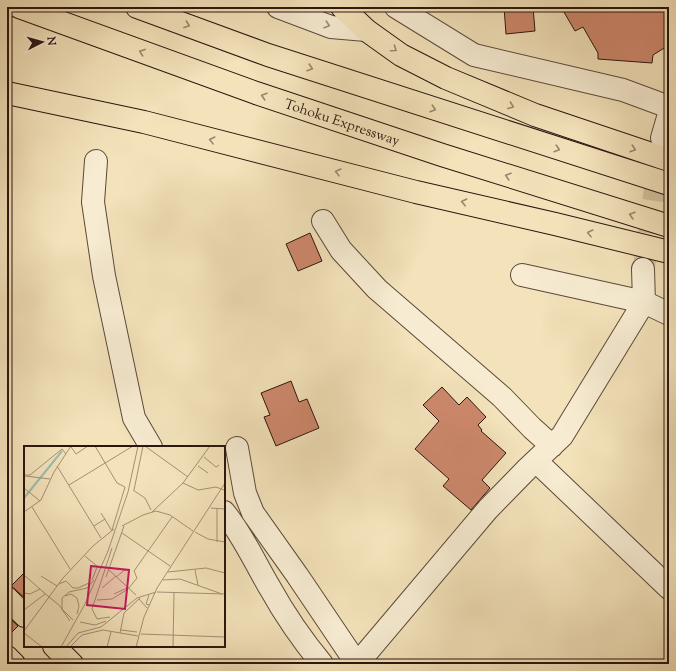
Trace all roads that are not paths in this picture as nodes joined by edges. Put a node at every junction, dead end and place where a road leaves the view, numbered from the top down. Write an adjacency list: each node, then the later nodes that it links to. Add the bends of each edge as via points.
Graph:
1 (19, 7): 15 (highway, Tohoku Expressway, one-way to 1, via 472,165 256,93)
2 (137, 7): 13 (highway, one-way to 13, via 268,55)
3 (278, 7): 6 (street, one-way to 6, via 331,27)
4 (342, 7): 6 (highway)
5 (396, 7): 8 (street, via 474,55 623,90)
6 (366, 30): 11 (highway, one-way to 11, via 402,55 499,101)
7 (7, 93): 16 (highway, one-way to 7, via 416,192 144,122)
8 (669, 107)
9 (669, 114): 10 (street)
10 (662, 138)
11 (669, 160)
12 (96, 161): 21 (street, via 93,202 104,276 134,418)
13 (669, 184)
14 (323, 221): 22 (street, via 341,250 377,289 502,396)
15 (669, 226)
16 (669, 252)
17 (643, 269): 19 (street)
18 (522, 275): 19 (street)
19 (644, 302): 20 (street); 22 (street, via 562,436)
20 (669, 314)
21 (150, 446)
22 (552, 446): 24 (street)
23 (237, 448): 34 (street, via 245,493 253,512)
24 (536, 461): 26 (street); 34 (street, via 488,509)
25 (225, 513): 33 (street, via 236,527 270,590)
26 (669, 588)
27 (7, 598): 28 (highway)
28 (24, 615)
29 (55, 647): 32 (highway)
30 (7, 657): 31 (highway)
31 (14, 664)
32 (72, 664)
33 (322, 664)
34 (357, 664)

